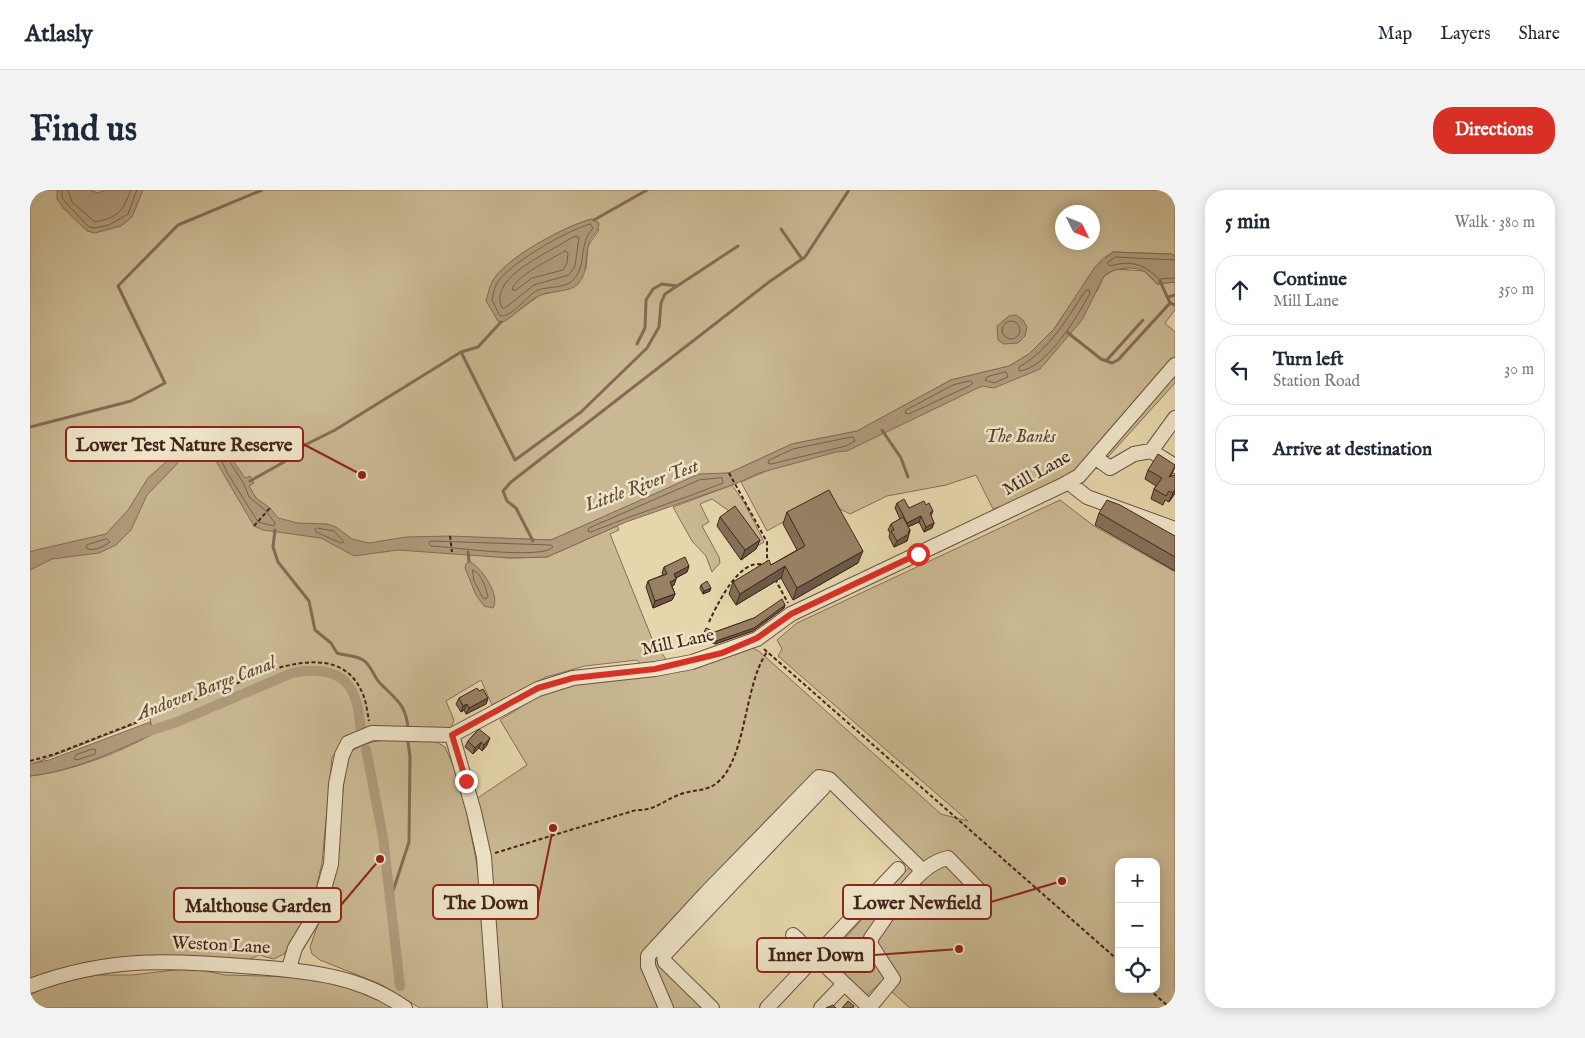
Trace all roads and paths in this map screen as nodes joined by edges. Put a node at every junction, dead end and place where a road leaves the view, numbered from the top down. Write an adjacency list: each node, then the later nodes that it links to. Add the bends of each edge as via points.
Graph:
1 (1175, 365): 4 (street, Mill Lane)
2 (1175, 418): 3 (street)
3 (1151, 451): 4 (street, via 1134,454 1110,468); 5 (street)
4 (1096, 458): 7 (street, Mill Lane, via 1079,476)
5 (1175, 466)
6 (729, 473): 15 (path, via 767,542 767,564 752,565 739,575 717,604)
7 (1068, 482): 10 (street, via 1087,497); 16 (street, Mill Lane, via 791,614)
8 (270, 508): 9 (path)
9 (254, 526)
10 (1175, 529)
11 (450, 536): 12 (path)
12 (452, 552)
13 (771, 572): 14 (path)
14 (789, 606)
15 (709, 622)
16 (757, 638): 17 (path); 19 (street, Mill Lane, via 692,662 573,678 538,688)
17 (767, 651): 22 (path, via 753,680 733,764 715,784 668,799 648,811 627,813); 28 (path)
18 (372, 733): 19 (street); 20 (path, via 362,692 351,676 335,664 309,662 271,670); 29 (street, via 348,744 342,755 336,784 331,864 318,910 295,948)
19 (452, 735): 22 (street)
20 (30, 761)
21 (823, 788): 36 (street, via 664,955 664,962)
22 (484, 857): 34 (street)
23 (898, 869): 27 (street)
24 (922, 870): 25 (street, via 948,858); 35 (street, via 829,779 819,777 648,956 648,966); 39 (street, via 871,938 871,945 893,979)
25 (979, 890)
26 (793, 935): 27 (street)
27 (816, 957): 30 (street); 37 (street)
28 (1115, 957)
29 (289, 968): 31 (street, Weston Lane, via 191,961 132,962 80,971); 33 (street, Weston Lane, via 364,986)
30 (844, 984): 38 (street); 39 (street)
31 (30, 986)
32 (1153, 993): 40 (path)
33 (405, 1008)
34 (495, 1008)
35 (666, 1008)
36 (712, 1008)
37 (767, 1008)
38 (821, 1008)
39 (869, 1008)
40 (1170, 1008)

